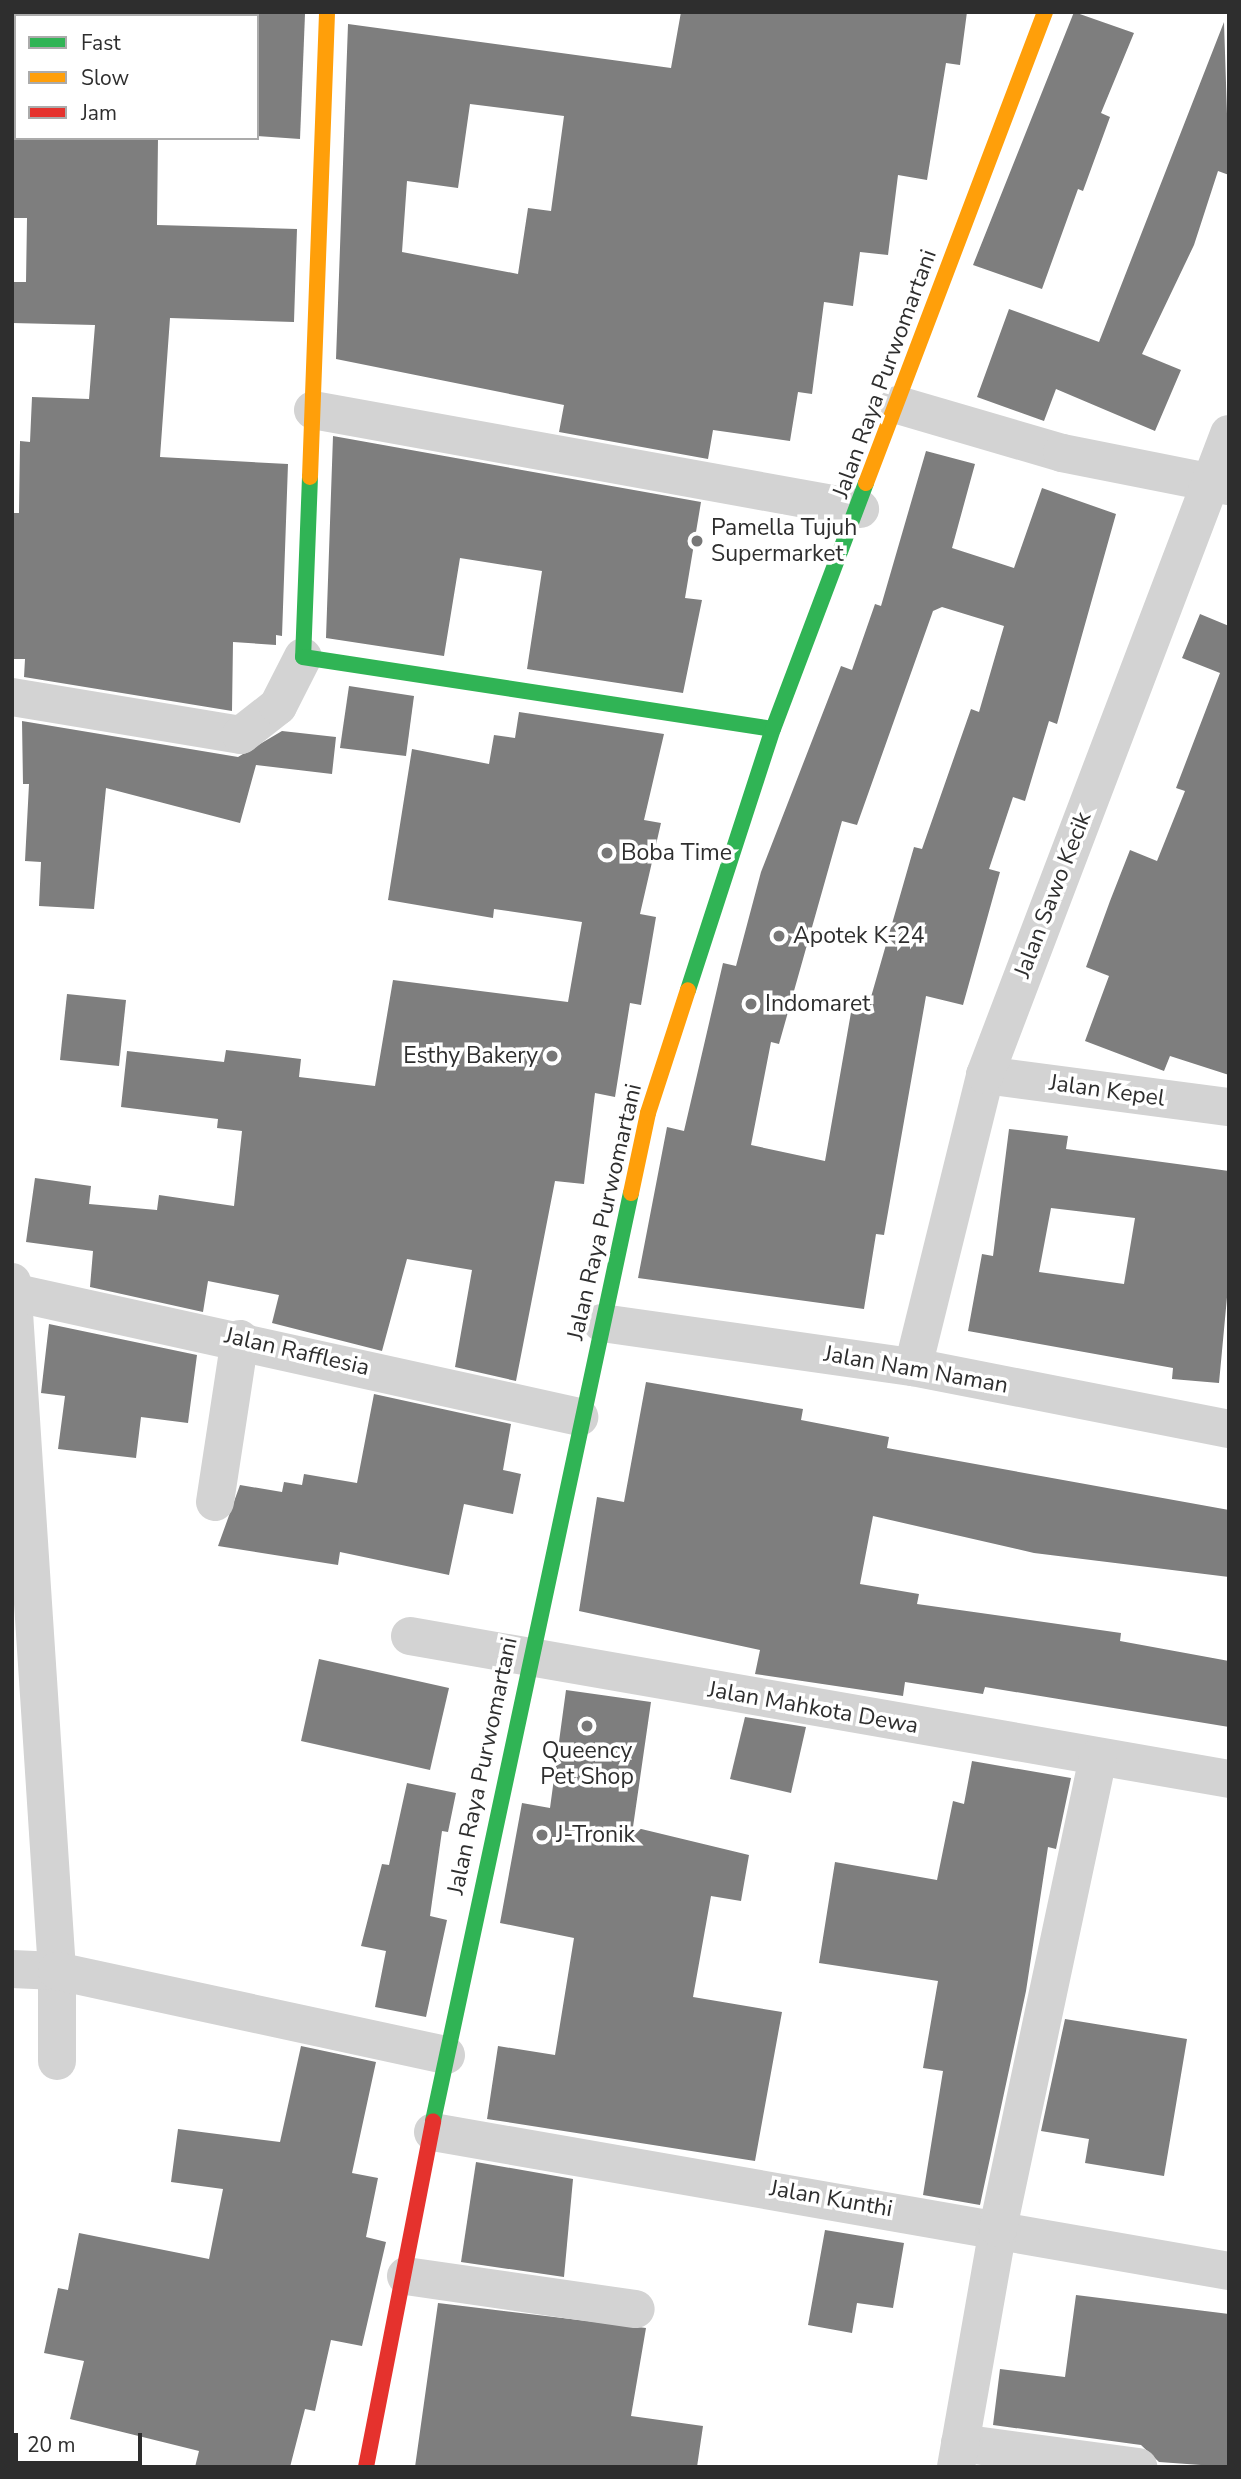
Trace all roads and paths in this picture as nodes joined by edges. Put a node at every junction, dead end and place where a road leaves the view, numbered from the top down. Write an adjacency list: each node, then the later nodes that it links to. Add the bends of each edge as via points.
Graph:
1 (327, 12): 4 (street)
2 (1045, 12): 3 (street, Jalan Raya Purwomartani)
3 (898, 405): 6 (street, via 1062,453); 7 (street, Jalan Raya Purwomartani)
4 (313, 410): 7 (street); 8 (street)
5 (1229, 434): 6 (street, Jalan Sawo Kecik)
6 (1219, 483): 11 (street, Jalan Sawo Kecik)
7 (860, 509): 10 (street, Jalan Raya Purwomartani)
8 (303, 657): 9 (street, via 278,706 241,735); 10 (street)
9 (12, 697)
10 (773, 729): 15 (street, Jalan Raya Purwomartani, via 648,1113)
11 (985, 1075): 12 (street, Jalan Kepel); 17 (street, Jalan Sawo Kecik)
12 (1229, 1107)
13 (12, 1282): 14 (street)
14 (13, 1293): 16 (street, Jalan Rafflesia); 26 (street)
15 (602, 1323): 17 (street, Jalan Nam Naman); 18 (street, Jalan Raya Purwomartani)
16 (240, 1339): 18 (street, Jalan Rafflesia); 20 (street)
17 (913, 1367): 19 (street, Jalan Nam Naman)
18 (579, 1417): 22 (street, Jalan Raya Purwomartani)
19 (1229, 1429)
20 (215, 1502)
21 (410, 1636): 22 (street, Jalan Mahkota Dewa)
22 (529, 1660): 23 (street, Jalan Mahkota Dewa); 27 (street, Jalan Raya Purwomartani)
23 (1098, 1757): 24 (street, Jalan Mahkota Dewa); 30 (street)
24 (1229, 1779)
25 (12, 1969): 26 (street)
26 (57, 1971): 27 (street); 28 (street)
27 (446, 2055): 29 (street, Jalan Raya Purwomartani)
28 (57, 2061)
29 (433, 2132): 30 (street, Jalan Kunthi); 32 (street, Jalan Raya Purwomartani)
30 (999, 2228): 31 (street, Jalan Kunthi); 34 (street)
31 (1229, 2271)
32 (406, 2276): 33 (street); 35 (street, Jalan Raya Purwomartani)
33 (636, 2309)
34 (958, 2455): 36 (street)
35 (366, 2467)
36 (1138, 2467)

